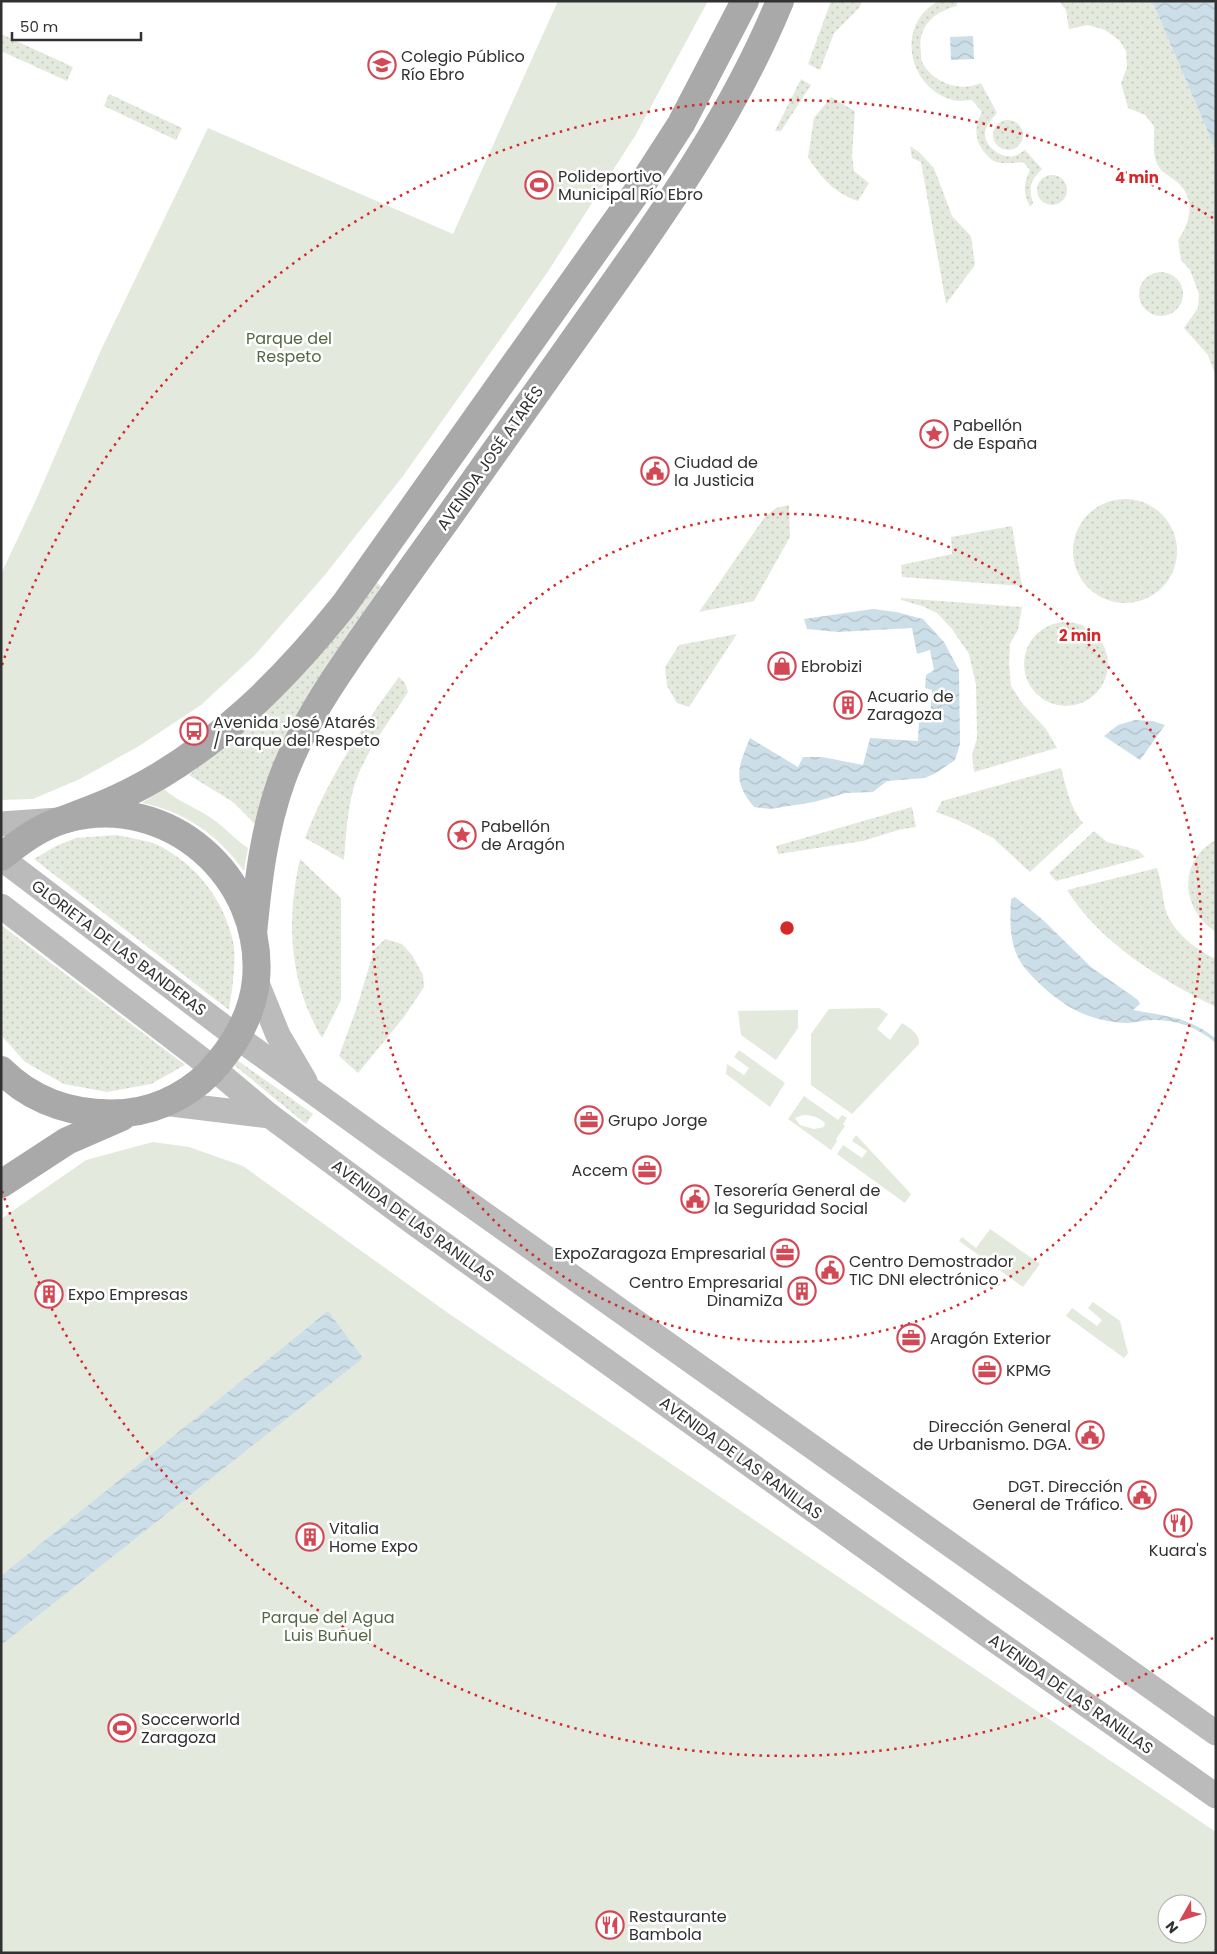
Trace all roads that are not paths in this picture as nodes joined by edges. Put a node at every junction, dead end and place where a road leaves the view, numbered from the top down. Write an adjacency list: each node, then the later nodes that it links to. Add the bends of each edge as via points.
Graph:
1 (745, 1): 3 (main road, AVENIDA JOSÉ ATARÉS, via 681,124 641,186 326,628 274,685 205,744 126,794)
2 (780, 1): 7 (main road, AVENIDA JOSÉ ATARÉS, via 728,108 686,177 313,712 282,780 263,846)
3 (66, 819): 4 (main road); 5 (main road, GLORIETA DE LAS BANDERAS, via 31,834); 7 (main road, GLORIETA DE LAS BANDERAS, via 98,814 131,816 162,825 191,840 216,862 235,888)
4 (1, 824)
5 (1, 857): 9 (main road, GLORIETA DE LAS BANDERAS)
6 (1, 906): 10 (main road)
7 (253, 934): 8 (main road, GLORIETA DE LAS BANDERAS)
8 (256, 981): 9 (main road, GLORIETA DE LAS BANDERAS, via 248,1013); 12 (main road, via 278,1034)
9 (237, 1037): 10 (main road, GLORIETA DE LAS BANDERAS); 12 (main road)
10 (214, 1069): 13 (main road, GLORIETA DE LAS BANDERAS, via 191,1089); 15 (main road, AVENIDA DE LAS RANILLAS)
11 (1, 1070): 14 (main road, GLORIETA DE LAS BANDERAS, via 39,1099 70,1110 102,1114)
12 (310, 1089): 17 (main road)
13 (164, 1104): 14 (main road, GLORIETA DE LAS BANDERAS); 15 (main road)
14 (135, 1112): 16 (main road, via 68,1141)
15 (270, 1116): 18 (main road, AVENIDA DE LAS RANILLAS, via 414,1223)
16 (1, 1184)
17 (1216, 1733)
18 (1216, 1796)

